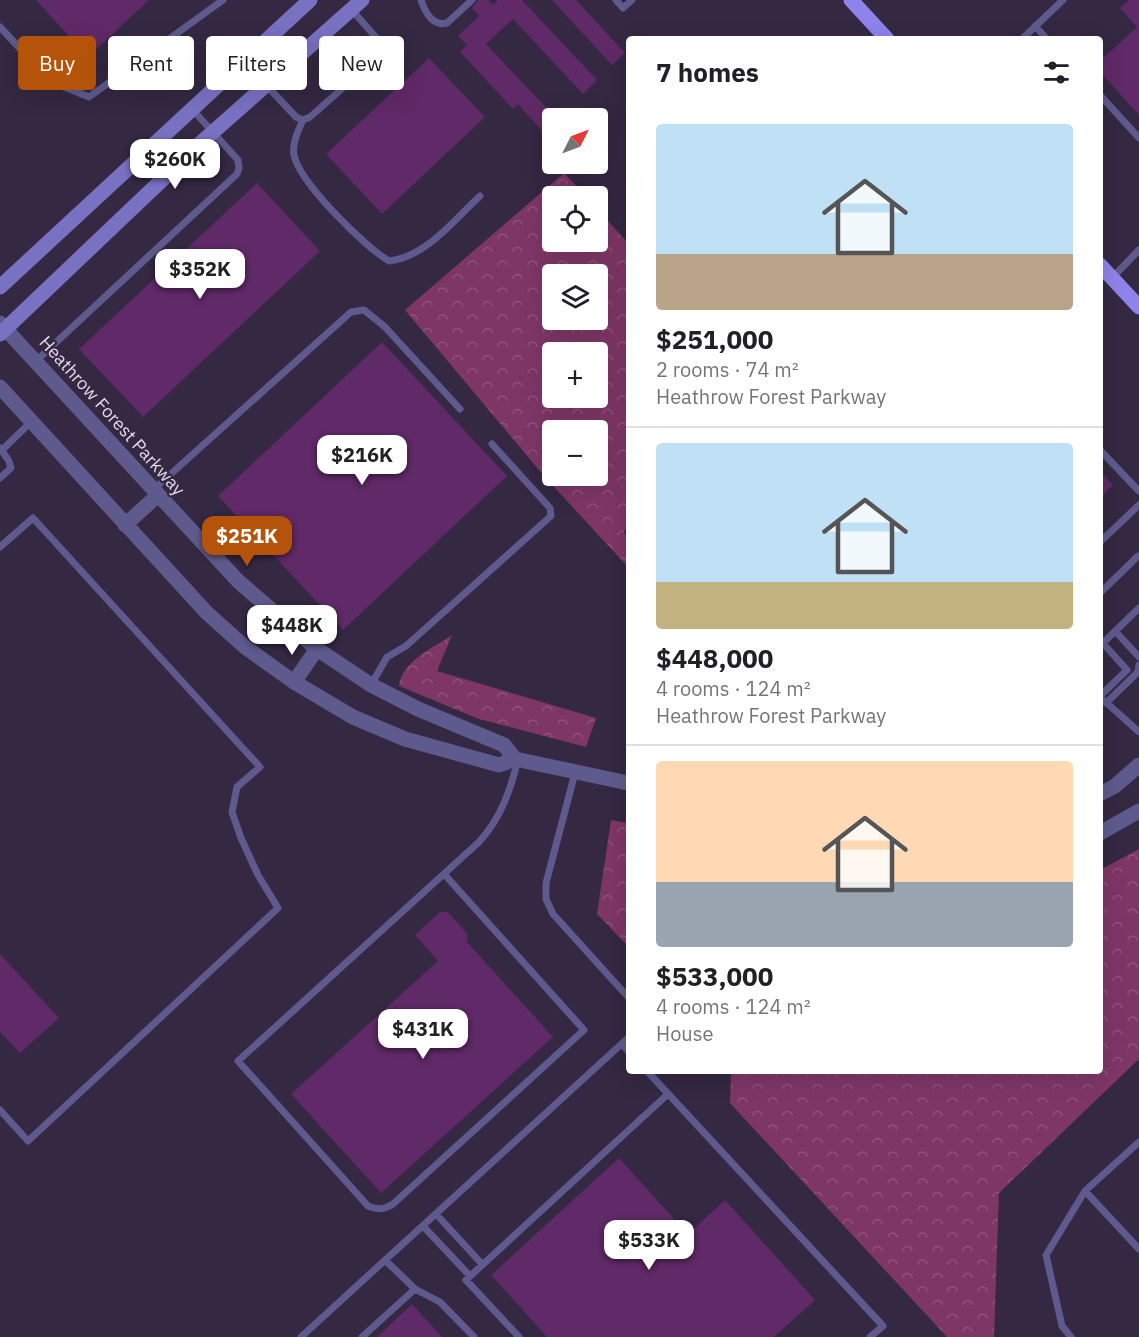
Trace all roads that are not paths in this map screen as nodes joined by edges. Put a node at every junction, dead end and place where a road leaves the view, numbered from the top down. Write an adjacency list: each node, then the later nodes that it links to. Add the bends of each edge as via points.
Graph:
1 (223, 0): 11 (lane, via 88,97 50,81)
2 (310, 0): 19 (main road)
3 (421, 0): 4 (lane, via 426,13 442,24)
4 (472, 0)
5 (616, 0): 6 (lane, via 623,8)
6 (632, 0)
7 (851, 0): 12 (main road)
8 (1063, 0): 10 (lane)
9 (357, 5): 15 (main road); 20 (lane, via 380,42 379,56)
10 (1035, 26): 13 (lane); 14 (lane)
11 (0, 27)
12 (884, 36)
13 (1025, 36)
14 (1044, 36)
15 (307, 49)
16 (260, 90): 21 (main road)
17 (271, 90): 20 (lane)
18 (1103, 98): 22 (lane)
19 (192, 109): 21 (lane); 27 (main road)
20 (303, 120): 23 (lane, via 294,142 300,171 344,222 389,261 410,257)
21 (213, 132): 29 (main road); 30 (lane, via 238,160 237,174)
22 (1139, 138)
23 (480, 196)
24 (1139, 250): 26 (lane)
25 (1103, 268): 26 (main road)
26 (1112, 278): 28 (main road)
27 (0, 287)
28 (1139, 307)
29 (2, 329): 30 (street, Heathrow Forest Parkway)
30 (36, 361): 39 (street, Heathrow Forest Parkway)
31 (0, 387): 33 (street, Heathrow Forest Parkway)
32 (460, 409): 39 (lane, via 385,327 364,310 351,312)
33 (31, 422): 35 (lane); 41 (street, Heathrow Forest Parkway)
34 (492, 444): 54 (lane, via 550,508 551,516 406,646 387,657)
35 (1, 449): 37 (lane, via 11,468)
36 (1103, 453): 38 (lane)
37 (0, 478)
38 (1139, 491)
39 (156, 492): 41 (street); 50 (street, Heathrow Forest Parkway, via 238,581)
40 (1139, 505): 42 (lane)
41 (125, 525): 53 (street, Heathrow Forest Parkway, via 207,613 245,647)
42 (1103, 539)
43 (0, 547): 73 (lane, via 33,518 260,768 237,788 232,812 258,875 278,908 28,1141)
44 (1138, 556): 45 (lane)
45 (1103, 590)
46 (1139, 608): 47 (lane)
47 (1115, 632): 48 (lane); 51 (lane)
48 (1103, 640)
49 (1103, 643): 55 (lane, via 1127,670)
50 (317, 649): 53 (street); 54 (street, Heathrow Forest Parkway)
51 (1139, 657)
52 (1139, 665): 57 (lane, via 1138,672)
53 (294, 682): 59 (street, Heathrow Forest Parkway, via 353,717 405,739 499,765)
54 (371, 685): 59 (street, Heathrow Forest Parkway, via 504,745)
55 (1103, 693)
56 (1103, 700): 57 (lane)
57 (1106, 703): 58 (lane)
58 (1139, 732)
59 (516, 759): 61 (street, Heathrow Forest Parkway); 66 (lane, via 506,800 492,827)
60 (1139, 765): 63 (street)
61 (575, 772): 62 (street, Heathrow Forest Parkway); 67 (lane, via 546,883 546,899 553,914)
62 (626, 783)
63 (1103, 792)
64 (1139, 811): 65 (street)
65 (1103, 830)
66 (445, 875): 66 (lane, via 238,1061 368,1206 376,1210 393,1204 584,1030)
67 (626, 995)
68 (626, 1040): 69 (lane)
69 (622, 1044): 70 (lane); 76 (lane)
70 (626, 1049)
71 (650, 1074): 72 (lane)
72 (668, 1094): 80 (lane); 87 (lane, via 883,1326)
73 (0, 1110)
74 (1139, 1142): 75 (lane)
75 (1085, 1191): 78 (lane); 88 (lane, via 1046,1255 1062,1326)
76 (436, 1214): 77 (lane); 80 (lane)
77 (423, 1226): 79 (lane); 81 (lane)
78 (1139, 1249)
79 (385, 1260): 82 (lane); 83 (lane)
80 (482, 1264): 81 (lane)
81 (470, 1276): 86 (lane, via 466,1280)
82 (415, 1289): 84 (lane); 85 (lane, via 440,1302)
83 (301, 1337)
84 (362, 1337)
85 (474, 1337)
86 (519, 1337)
87 (870, 1337)
88 (1071, 1337)

